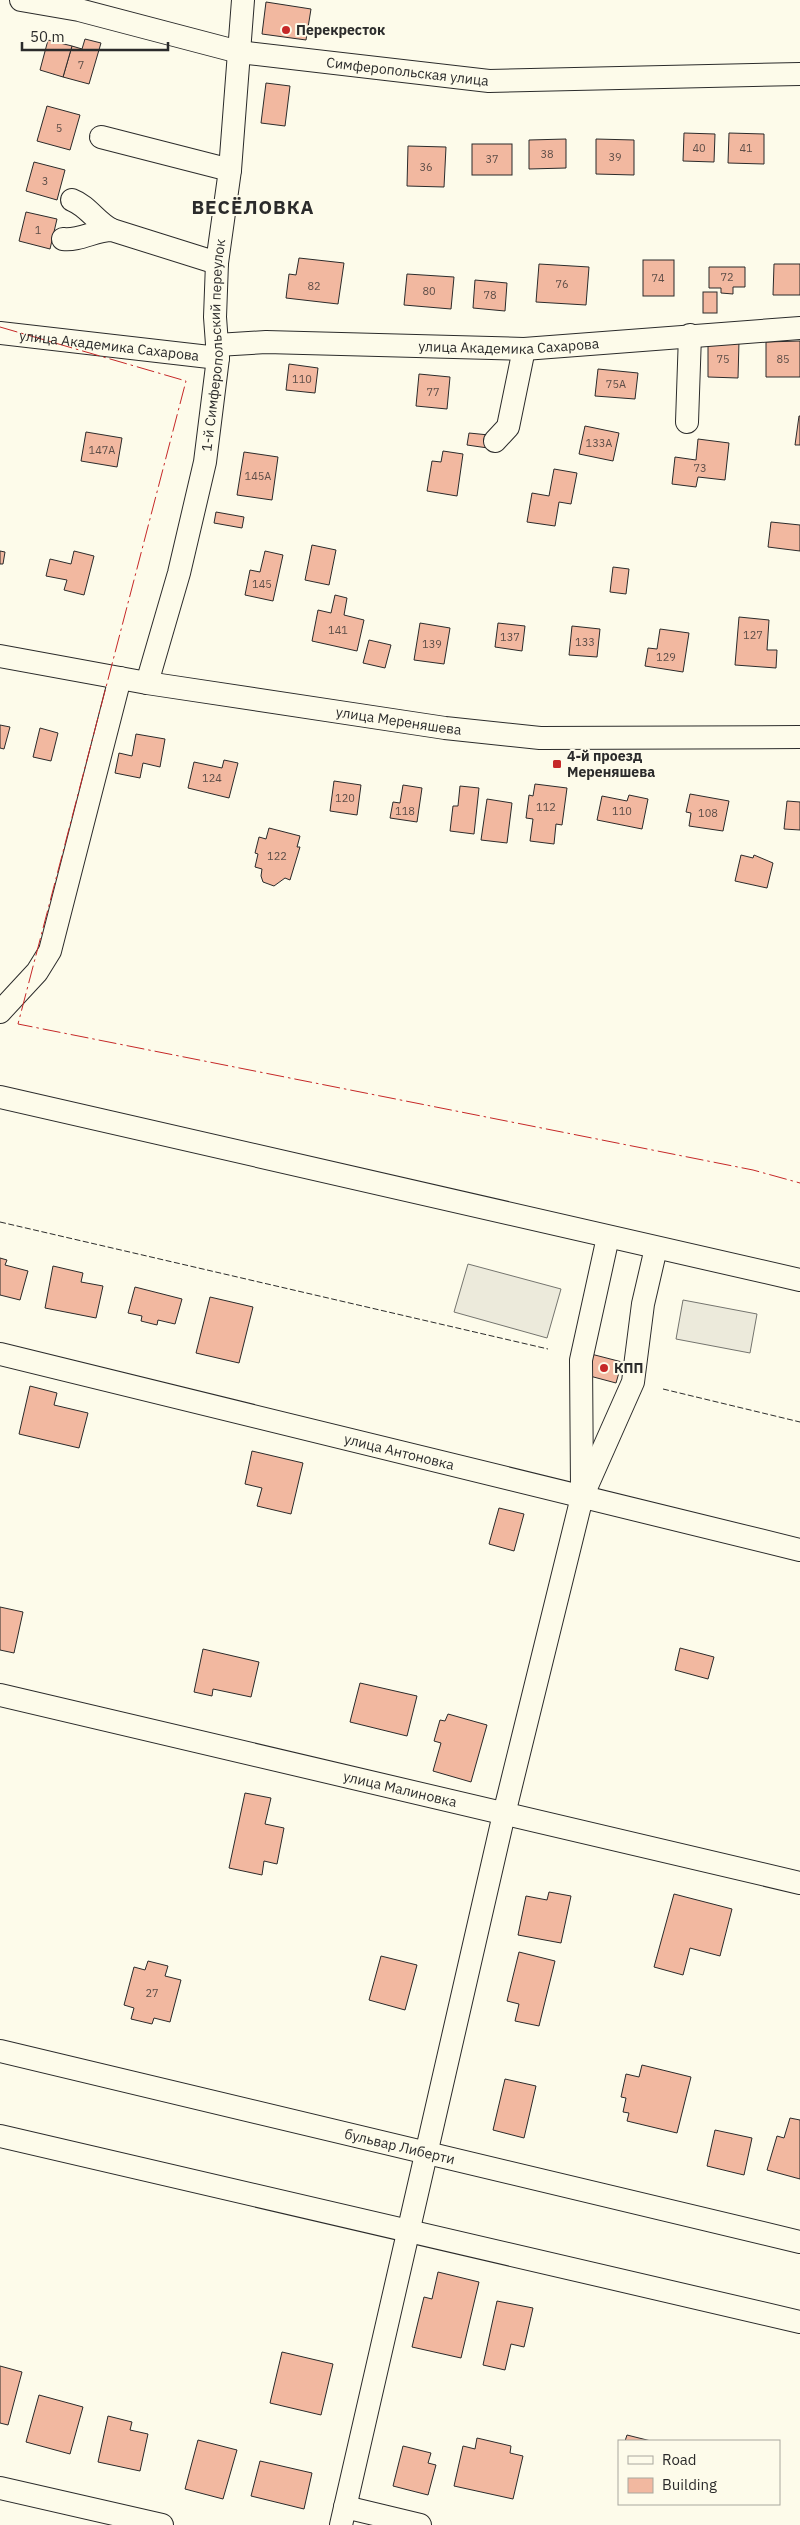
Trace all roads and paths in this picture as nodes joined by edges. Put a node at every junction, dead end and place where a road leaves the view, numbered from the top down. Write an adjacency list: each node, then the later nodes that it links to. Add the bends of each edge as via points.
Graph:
1 (21, 0): 3 (street, Симферопольская улица, via 80,10)
2 (243, 0): 3 (street, 1-й Симферопольский переулок)
3 (240, 52): 4 (street, Симферопольская улица, via 489,81); 6 (street, 1-й Симферопольский переулок)
4 (800, 74)
5 (101, 137): 6 (street)
6 (230, 170): 10 (street, 1-й Симферопольский переулок)
7 (72, 200): 8 (street)
8 (112, 230): 9 (street); 10 (street)
9 (63, 239)
10 (217, 263): 15 (street, 1-й Симферопольский переулок)
11 (800, 328): 13 (street, улица Академика Сахарова)
12 (0, 333): 15 (street, улица Академика Сахарова)
13 (690, 335): 14 (street, улица Академика Сахарова); 16 (street)
14 (524, 349): 15 (street, улица Академика Сахарова, via 266,342); 17 (street, via 508,427)
15 (217, 352): 20 (street, 1-й Симферопольский переулок, via 205,462 179,572)
16 (687, 422)
17 (495, 441)
18 (0, 656): 19 (street, улица Мереняшева)
19 (120, 678): 20 (street, улица Мереняшева); 22 (street, via 50,951 37,972)
20 (146, 683): 21 (street, улица Мереняшева, via 445,728 540,738)
21 (800, 737)
22 (0, 1012)
23 (0, 1097): 24 (street)
24 (608, 1237): 25 (street); 28 (street, via 581,1360)
25 (656, 1248): 26 (street); 28 (street, via 642,1304 633,1382)
26 (800, 1280)
27 (0, 1354): 28 (street, улица Антоновка)
28 (582, 1497): 29 (street, улица Антоновка); 31 (street)
29 (800, 1550)
30 (0, 1695): 31 (street, улица Малиновка)
31 (504, 1814): 32 (street, улица Малиновка); 35 (street)
32 (800, 1884)
33 (0, 2052): 35 (street, бульвар Либерти)
34 (0, 2136): 36 (street)
35 (427, 2153): 36 (street); 37 (street, бульвар Либерти)
36 (409, 2231): 38 (street); 40 (street)
37 (800, 2242)
38 (800, 2322)
39 (0, 2488): 41 (street)
40 (343, 2516): 42 (street)
41 (162, 2525)
42 (420, 2525)

